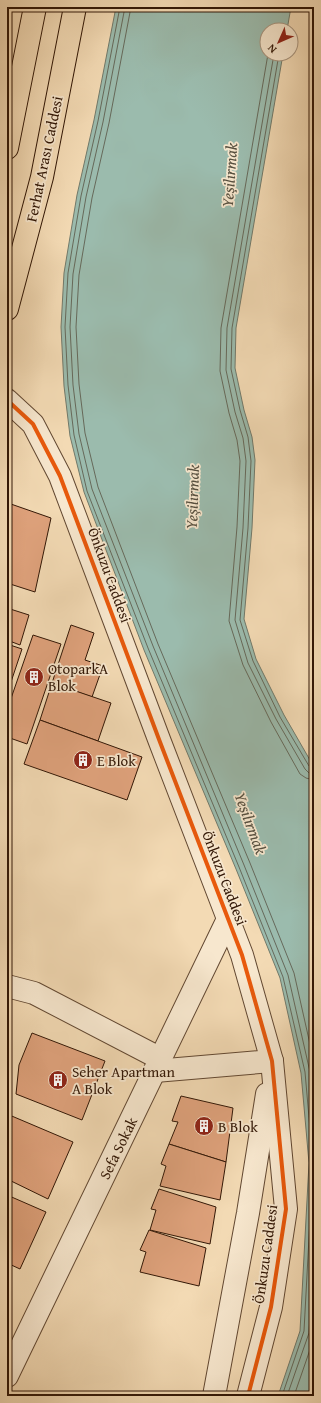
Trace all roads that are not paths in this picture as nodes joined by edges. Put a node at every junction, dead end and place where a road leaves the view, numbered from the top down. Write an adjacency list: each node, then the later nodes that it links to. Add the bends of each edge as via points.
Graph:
1 (35, 7): 3 (main road)
2 (75, 7): 4 (main road, Ferhat Arası Caddesi, via 42,177)
3 (7, 148)
4 (7, 309)
5 (7, 400): 6 (street, Önkuzu Caddesi, via 34,424 60,476)
6 (228, 920): 8 (street, Önkuzu Caddesi, via 242,955); 9 (street, Sefa Sokak)
7 (7, 986): 9 (street, via 34,993)
8 (272, 1061): 9 (street); 11 (street, Önkuzu Caddesi, via 248,1212); 12 (street, Önkuzu Caddesi, via 286,1210 270,1307)
9 (158, 1065): 10 (street, Sefa Sokak)
10 (7, 1376)
11 (214, 1396)
12 (248, 1396)

